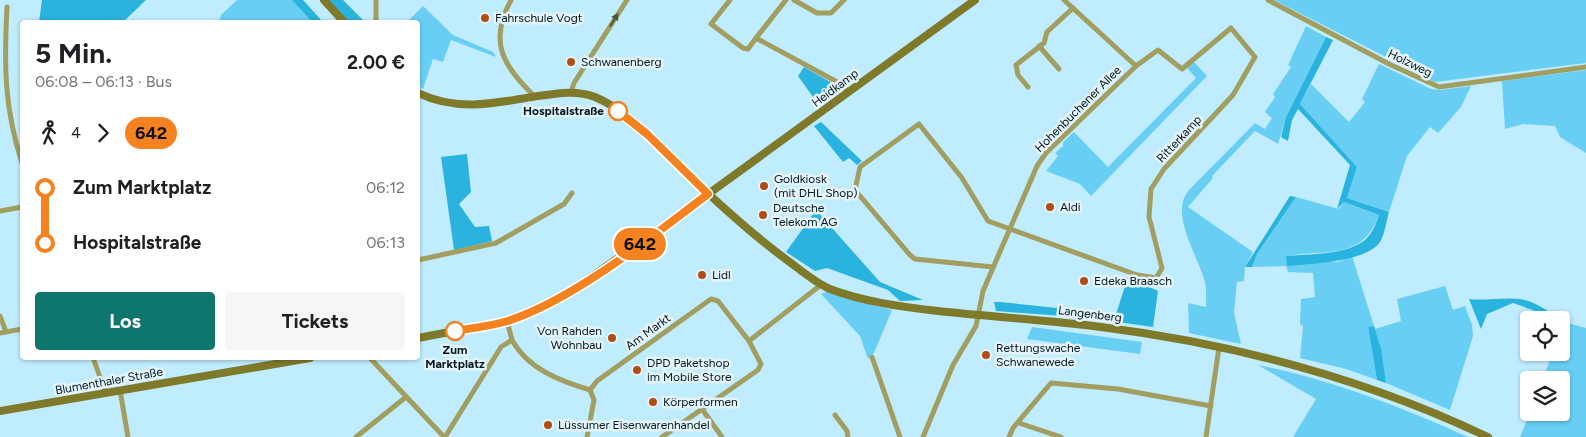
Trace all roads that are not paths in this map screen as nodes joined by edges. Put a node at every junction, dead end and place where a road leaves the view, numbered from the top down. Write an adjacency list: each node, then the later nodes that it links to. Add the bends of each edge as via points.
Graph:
1 (324, 0): 14 (main road)
2 (376, 0): 15 (street)
3 (511, 0): 25 (street, via 500,28 501,51 511,70)
4 (626, 0): 22 (street, one-way to 4)
5 (730, 0): 16 (street, via 711,24 743,48 748,49)
6 (786, 0): 16 (street)
7 (794, 0): 8 (street, via 817,13 831,13)
8 (844, 0)
9 (975, 0): 23 (main road, Heidkamp)
10 (1064, 0): 13 (street, Hohenbuchener Allee)
11 (1268, 0): 19 (street, Holzweg, via 1439,87)
12 (7, 7): 26 (street, via 8,112)
13 (1073, 8): 17 (street, via 1047,32 1044,43); 18 (street, Hohenbuchener Allee)
14 (342, 20)
15 (376, 20)
16 (756, 38): 23 (street, via 841,84)
17 (1039, 46): 20 (street); 21 (street, via 1016,65 1018,75)
18 (1136, 66): 31 (street, Hohenbuchener Allee, via 1046,153 1037,166); 31 (street, Ritterkamp, via 1158,50 1182,69 1231,28 1255,57 1233,95 1164,169 1151,189 1148,217 1162,268 1156,278 1136,275)
19 (1586, 67)
20 (1059, 69)
21 (1028, 86)
22 (571, 92): 25 (main road); 28 (main road, via 595,97 627,117)
23 (848, 92): 28 (main road, Heidkamp)
24 (420, 94): 25 (main road, via 459,105)
25 (535, 97)
26 (20, 155)
27 (572, 193): 32 (street, via 564,204 496,243)
28 (708, 194): 34 (main road, Langenberg, via 758,238); 37 (main road, via 574,289)
29 (20, 207): 30 (street)
30 (0, 211)
31 (1010, 230): 33 (street, Hohenbuchener Allee); 33 (street, via 988,221 962,178 919,124 860,167 855,190 915,259)
32 (420, 260)
33 (994, 267): 35 (street, Hohenbuchener Allee, via 983,291)
34 (822, 284): 35 (main road, Langenberg, via 905,307); 42 (street)
35 (978, 315): 43 (main road, Langenberg, via 1100,326); 66 (street, Hohenbuchener Allee, via 973,334 953,365)
36 (0, 316): 39 (street)
37 (507, 321): 40 (main road); 41 (street)
38 (20, 329): 39 (street)
39 (3, 332)
40 (420, 338)
41 (512, 340): 49 (street, via 533,365 569,384); 60 (street, via 501,347)
42 (748, 341): 49 (street, Am Markt, via 718,300 711,299 596,381); 53 (street, Am Markt, via 760,360 758,370)
43 (1219, 347): 52 (street); 70 (main road, Langenberg, via 1385,393)
44 (872, 357): 65 (street)
45 (94, 360): 50 (street)
46 (298, 360): 48 (main road, Blumenthaler Straße)
47 (372, 360): 51 (street)
48 (120, 390): 50 (main road, Blumenthaler Straße); 58 (street)
49 (590, 390): 57 (street, via 594,400)
50 (106, 393): 54 (main road, Blumenthaler Straße)
51 (406, 397): 59 (street); 60 (street)
52 (1211, 406): 56 (street, via 1118,389 1055,383 1048,386); 69 (street)
53 (702, 409): 62 (street, Am Markt); 63 (street)
54 (0, 411)
55 (835, 416): 64 (street)
56 (1019, 423): 67 (street); 68 (street)
57 (588, 436): 61 (street)
58 (128, 437)
59 (356, 437)
60 (444, 437)
61 (596, 437)
62 (662, 437)
63 (722, 437)
64 (848, 437)
65 (900, 437)
66 (923, 437)
67 (1009, 437)
68 (1061, 437)
69 (1206, 437)
70 (1488, 437)

